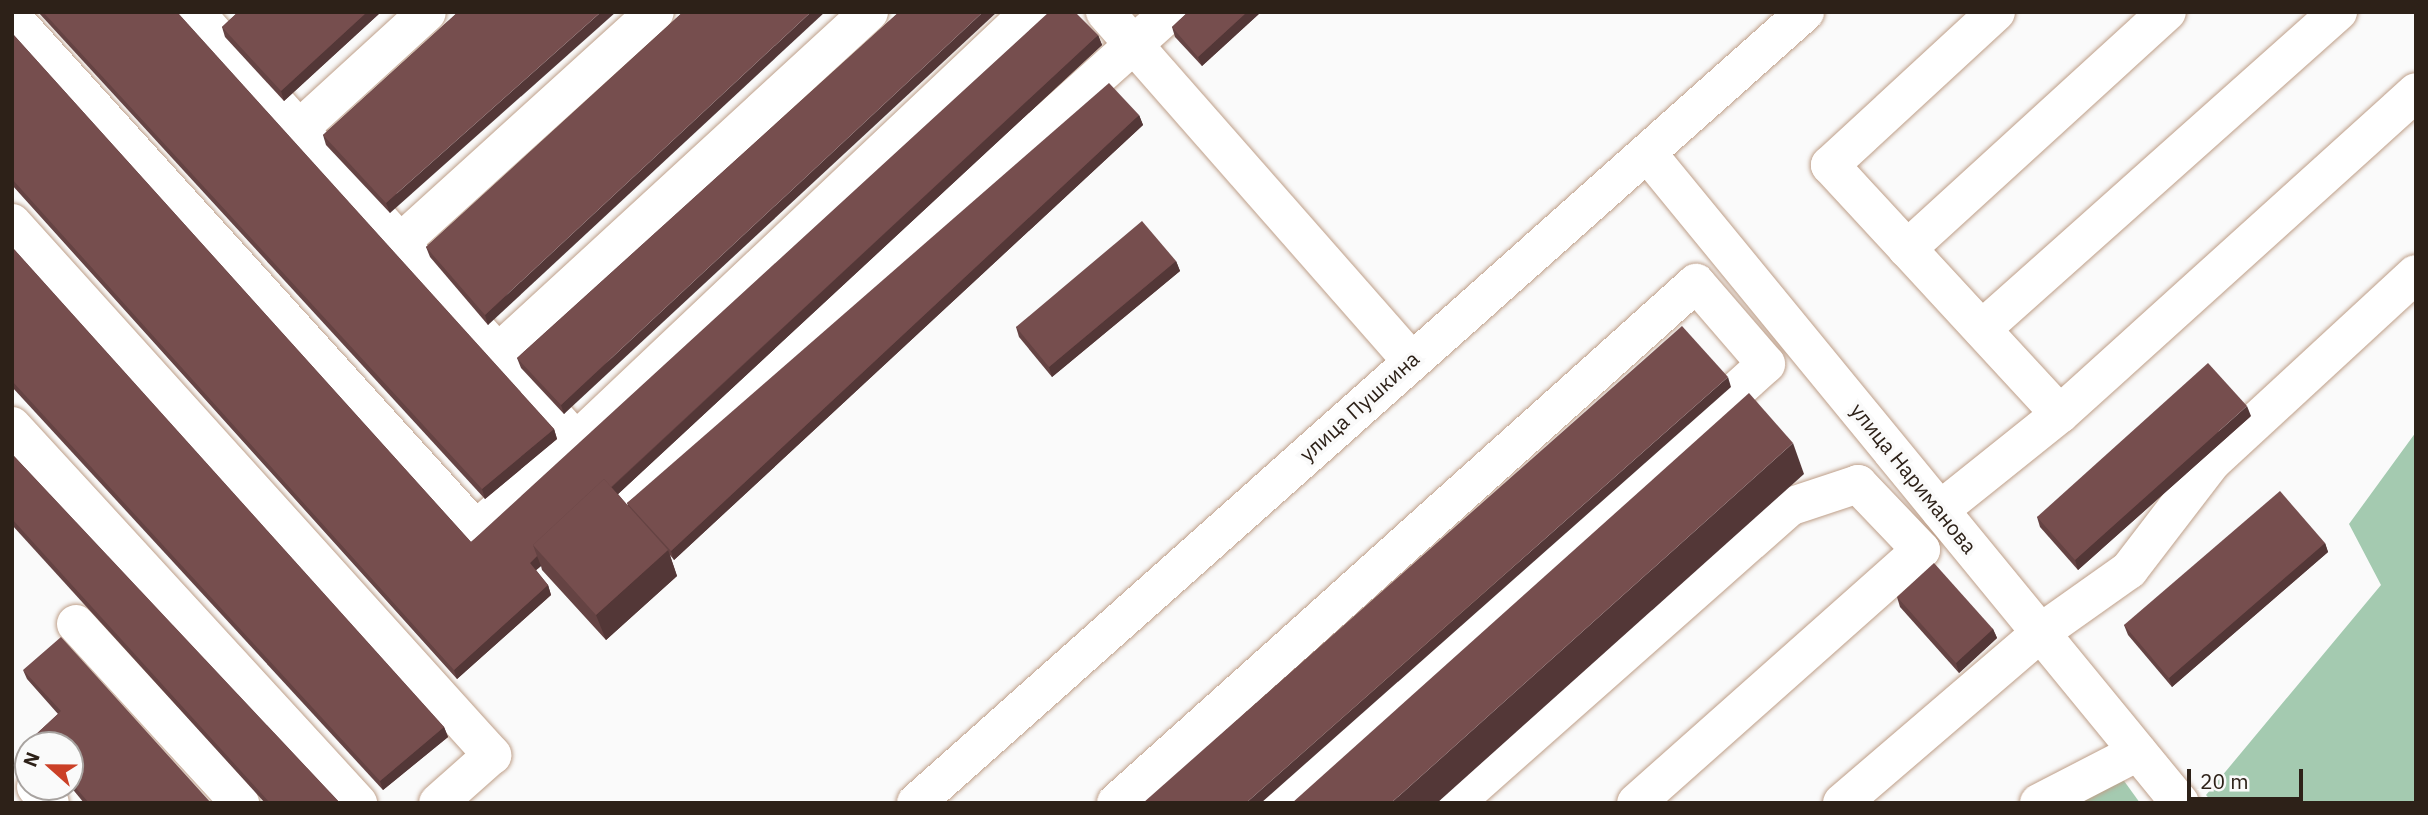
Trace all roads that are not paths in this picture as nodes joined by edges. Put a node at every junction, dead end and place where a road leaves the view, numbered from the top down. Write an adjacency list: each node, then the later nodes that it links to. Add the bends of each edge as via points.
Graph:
1 (427, 12): 15 (main road)
2 (655, 12): 18 (main road)
3 (869, 12): 22 (main road)
4 (1030, 12): 26 (main road)
5 (1105, 12): 13 (main road)
6 (1170, 12): 13 (main road)
7 (1805, 12): 16 (main road, улица Пушкина)
8 (1996, 12): 19 (main road, via 1830,165)
9 (2167, 12): 19 (main road)
10 (2338, 12): 21 (main road)
11 (202, 15): 15 (main road)
12 (12, 17): 26 (main road, via 475,530)
13 (1134, 45): 23 (main road); 29 (main road)
14 (2416, 92): 24 (main road)
15 (299, 129): 18 (main road)
16 (1648, 154): 23 (main road, улица Пушкина); 27 (main road, улица Нариманова)
17 (12, 223): 36 (main road, via 492,755)
18 (400, 243): 22 (main road)
19 (1907, 248): 21 (main road)
20 (2416, 274): 32 (main road, via 2211,462 2129,570)
21 (1982, 329): 24 (main road)
22 (498, 353): 26 (main road)
23 (1411, 360): 37 (main road, улица Пушкина)
24 (2060, 414): 30 (main road)
25 (12, 426): 35 (main road)
26 (576, 441)
27 (1894, 455): 28 (main road); 30 (main road, улица Нариманова)
28 (1858, 484): 40 (main road, via 1789,507); 41 (main road, via 1921,550)
29 (620, 505)
30 (1940, 510): 32 (main road, улица Нариманова)
31 (76, 624): 34 (main road)
32 (2040, 633): 33 (main road, улица Нариманова); 42 (main road)
33 (2138, 752): 43 (main road); 44 (main road, улица Нариманова)
34 (240, 803)
35 (358, 803)
36 (438, 803)
37 (916, 803)
38 (1116, 803): 39 (main road, via 1696,283 1766,364)
39 (1280, 803)
40 (1455, 803)
41 (1636, 803)
42 (1842, 803)
43 (2039, 803)
44 (2180, 803)

